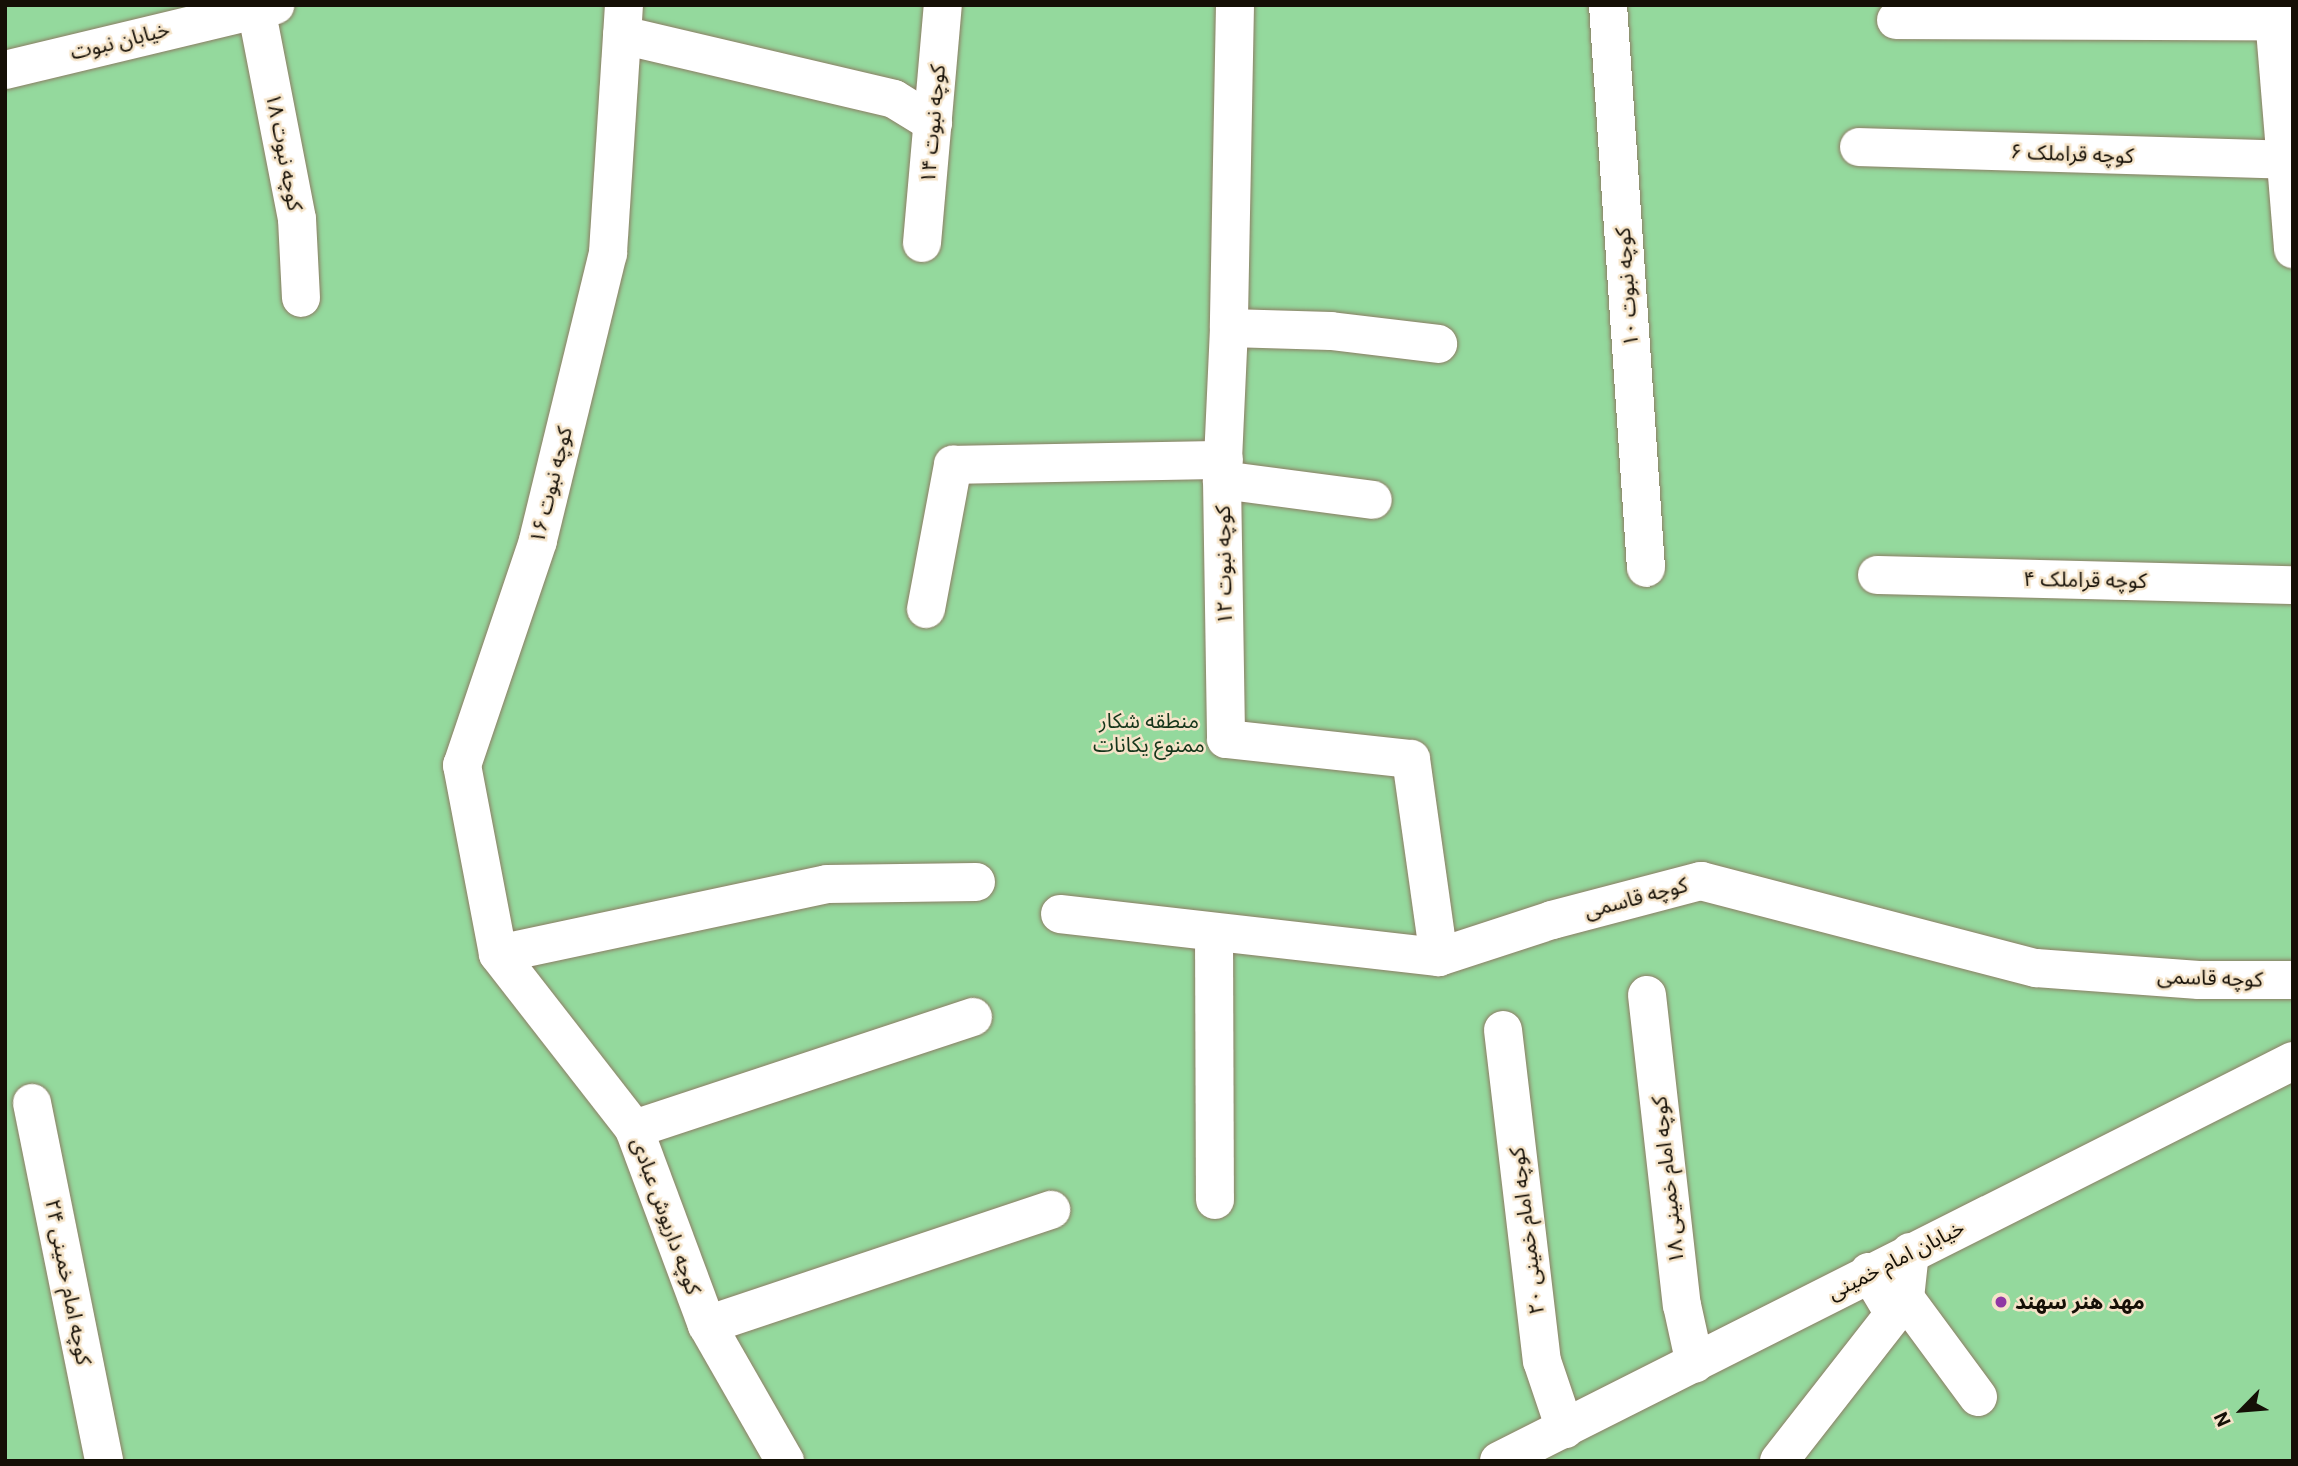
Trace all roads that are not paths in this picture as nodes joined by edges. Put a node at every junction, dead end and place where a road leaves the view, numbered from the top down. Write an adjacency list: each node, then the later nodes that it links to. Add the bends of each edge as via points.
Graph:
1 (943, 5): 9 (street, کوچه نبوت ۱۴)
2 (1235, 5): 15 (street, کوچه نبوت ۱۲)
3 (1608, 5): 19 (street, کوچه نبوت ۱۰)
4 (266, 6): 8 (street, خیابان نبوت); 14 (street, کوچه نبوت ۱۸, via 297,219)
5 (2274, 13): 7 (street); 11 (street)
6 (623, 20): 9 (street, via 894,99); 26 (street, کوچه نبوت ۱۶, via 608,253 538,541 462,765)
7 (1896, 20)
8 (5, 70)
9 (933, 122): 12 (street, کوچه نبوت ۱۴)
10 (1859, 148): 11 (street, کوچه قراملک ۶)
11 (2286, 160): 13 (street)
12 (922, 243)
13 (2293, 249)
14 (301, 298)
15 (1229, 328): 16 (street, via 1331,331); 17 (street, کوچه نبوت ۱۲)
16 (1438, 344)
17 (1223, 470): 18 (street); 22 (street, via 953,465); 27 (street, کوچه نبوت ۱۲, via 1226,740 1411,759)
18 (1373, 500)
19 (1646, 568)
20 (1877, 575): 21 (street, کوچه قراملک ۴)
21 (2293, 585)
22 (926, 609)
23 (976, 882): 26 (street, via 827,884)
24 (1060, 914): 25 (street, کوچه قاسمی)
25 (1214, 932): 27 (street, کوچه قاسمی); 35 (street)
26 (498, 954): 34 (street, کوچه داریوش عبادی)
27 (1439, 957): 28 (street, کوچه قاسمی, via 1552,920 1701,881 2036,968)
28 (2293, 980)
29 (1647, 995): 40 (street, کوچه امام خمینی ۱۸, via 1682,1304)
30 (973, 1017): 34 (street)
31 (1503, 1030): 42 (street, کوچه امام خمینی ۲۰, via 1542,1361)
32 (2293, 1060): 37 (street, خیابان امام خمینی)
33 (32, 1103): 43 (street, کوچه امام خمینی ۲۴)
34 (634, 1129): 39 (street, کوچه داریوش عبادی)
35 (1215, 1200)
36 (1051, 1210): 39 (street)
37 (1910, 1252): 38 (street, خیابان امام خمینی); 41 (street, via 1905,1298)
38 (1869, 1272): 40 (street, خیابان امام خمینی); 46 (street, via 1894,1314)
39 (707, 1325): 44 (street, کوچه داریوش عبادی)
40 (1695, 1364): 42 (street, خیابان امام خمینی)
41 (1978, 1396)
42 (1565, 1429): 45 (street, خیابان امام خمینی)
43 (104, 1461)
44 (785, 1461)
45 (1499, 1461)
46 (1779, 1461)

